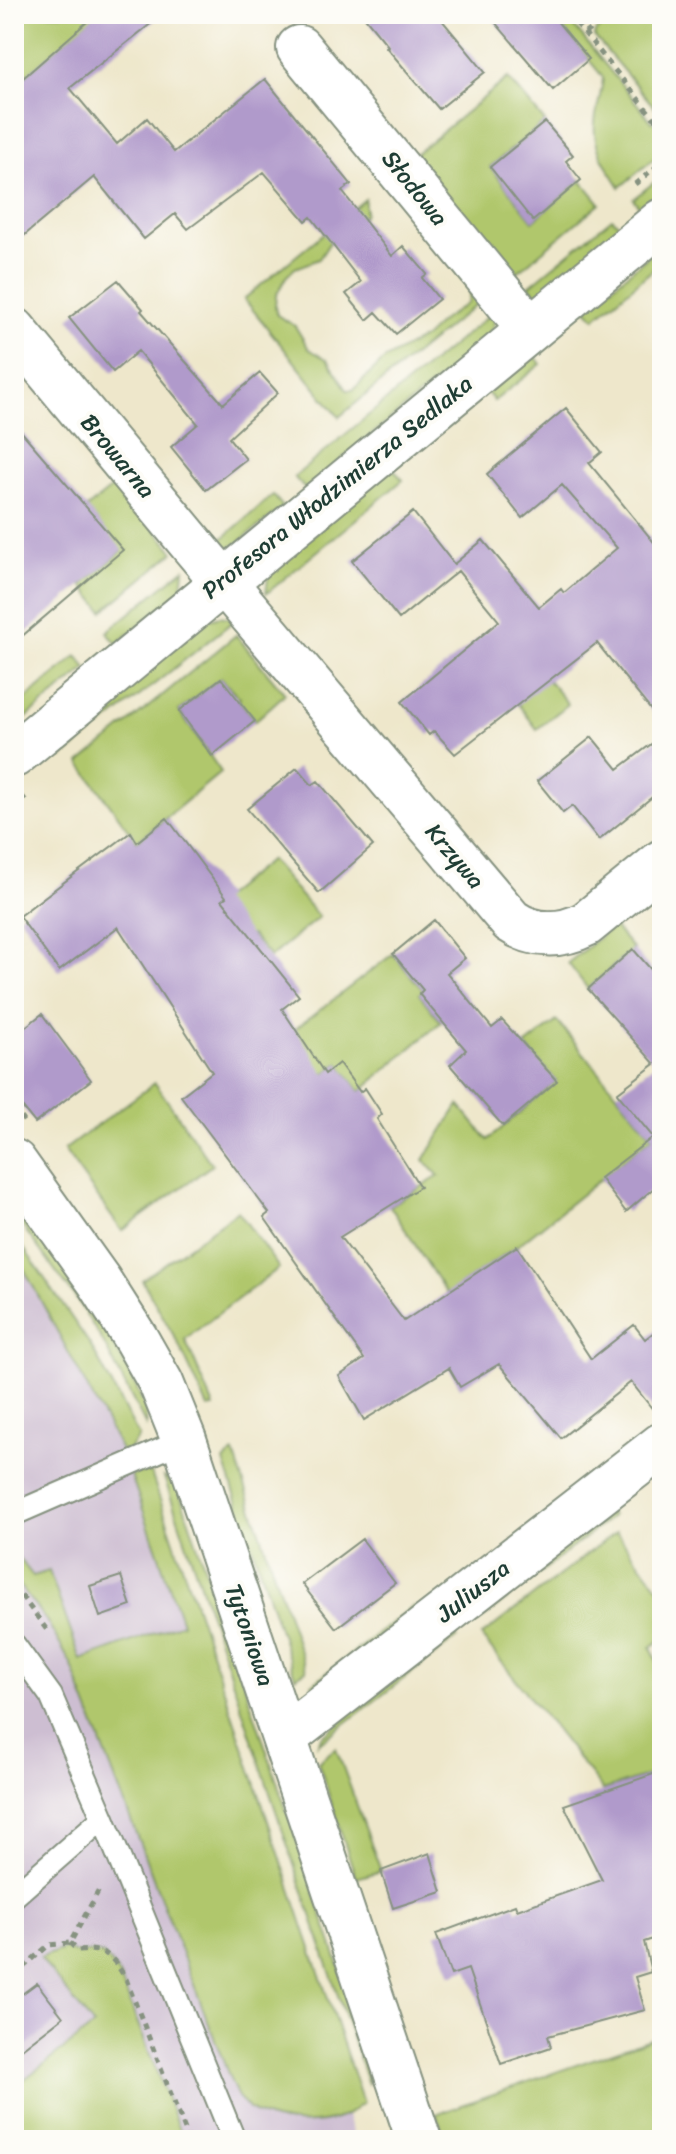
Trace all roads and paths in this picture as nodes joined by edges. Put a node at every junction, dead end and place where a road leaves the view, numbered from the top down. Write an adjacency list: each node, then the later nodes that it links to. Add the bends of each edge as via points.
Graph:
1 (569, 14): 3 (path)
2 (611, 14): 3 (path)
3 (585, 33): 5 (path)
4 (299, 48): 7 (street, Słodowa)
5 (662, 122)
6 (662, 221): 7 (street, Profesora Włodzimierza Sedlaka)
7 (530, 329): 9 (street, Profesora Włodzimierza Sedlaka)
8 (14, 330): 9 (street, Browarna)
9 (223, 580): 10 (street, Profesora Włodzimierza Sedlaka); 11 (street, Krzywa, via 499,909 522,929 539,934 586,924)
10 (14, 755)
11 (662, 862)
12 (14, 1162): 13 (street, Tytoniowa, via 136,1339)
13 (184, 1440): 15 (lane); 17 (street, Tytoniowa)
14 (662, 1445): 17 (street, Juliusza)
15 (14, 1514)
16 (14, 1645): 18 (lane, via 51,1696)
17 (285, 1737): 21 (street, Tytoniowa)
18 (103, 1818): 19 (lane); 23 (lane)
19 (14, 1896)
20 (70, 1943): 22 (path, via 78,1951 98,1949 108,1955 126,1979)
21 (414, 2138)
22 (189, 2140)
23 (234, 2140)

